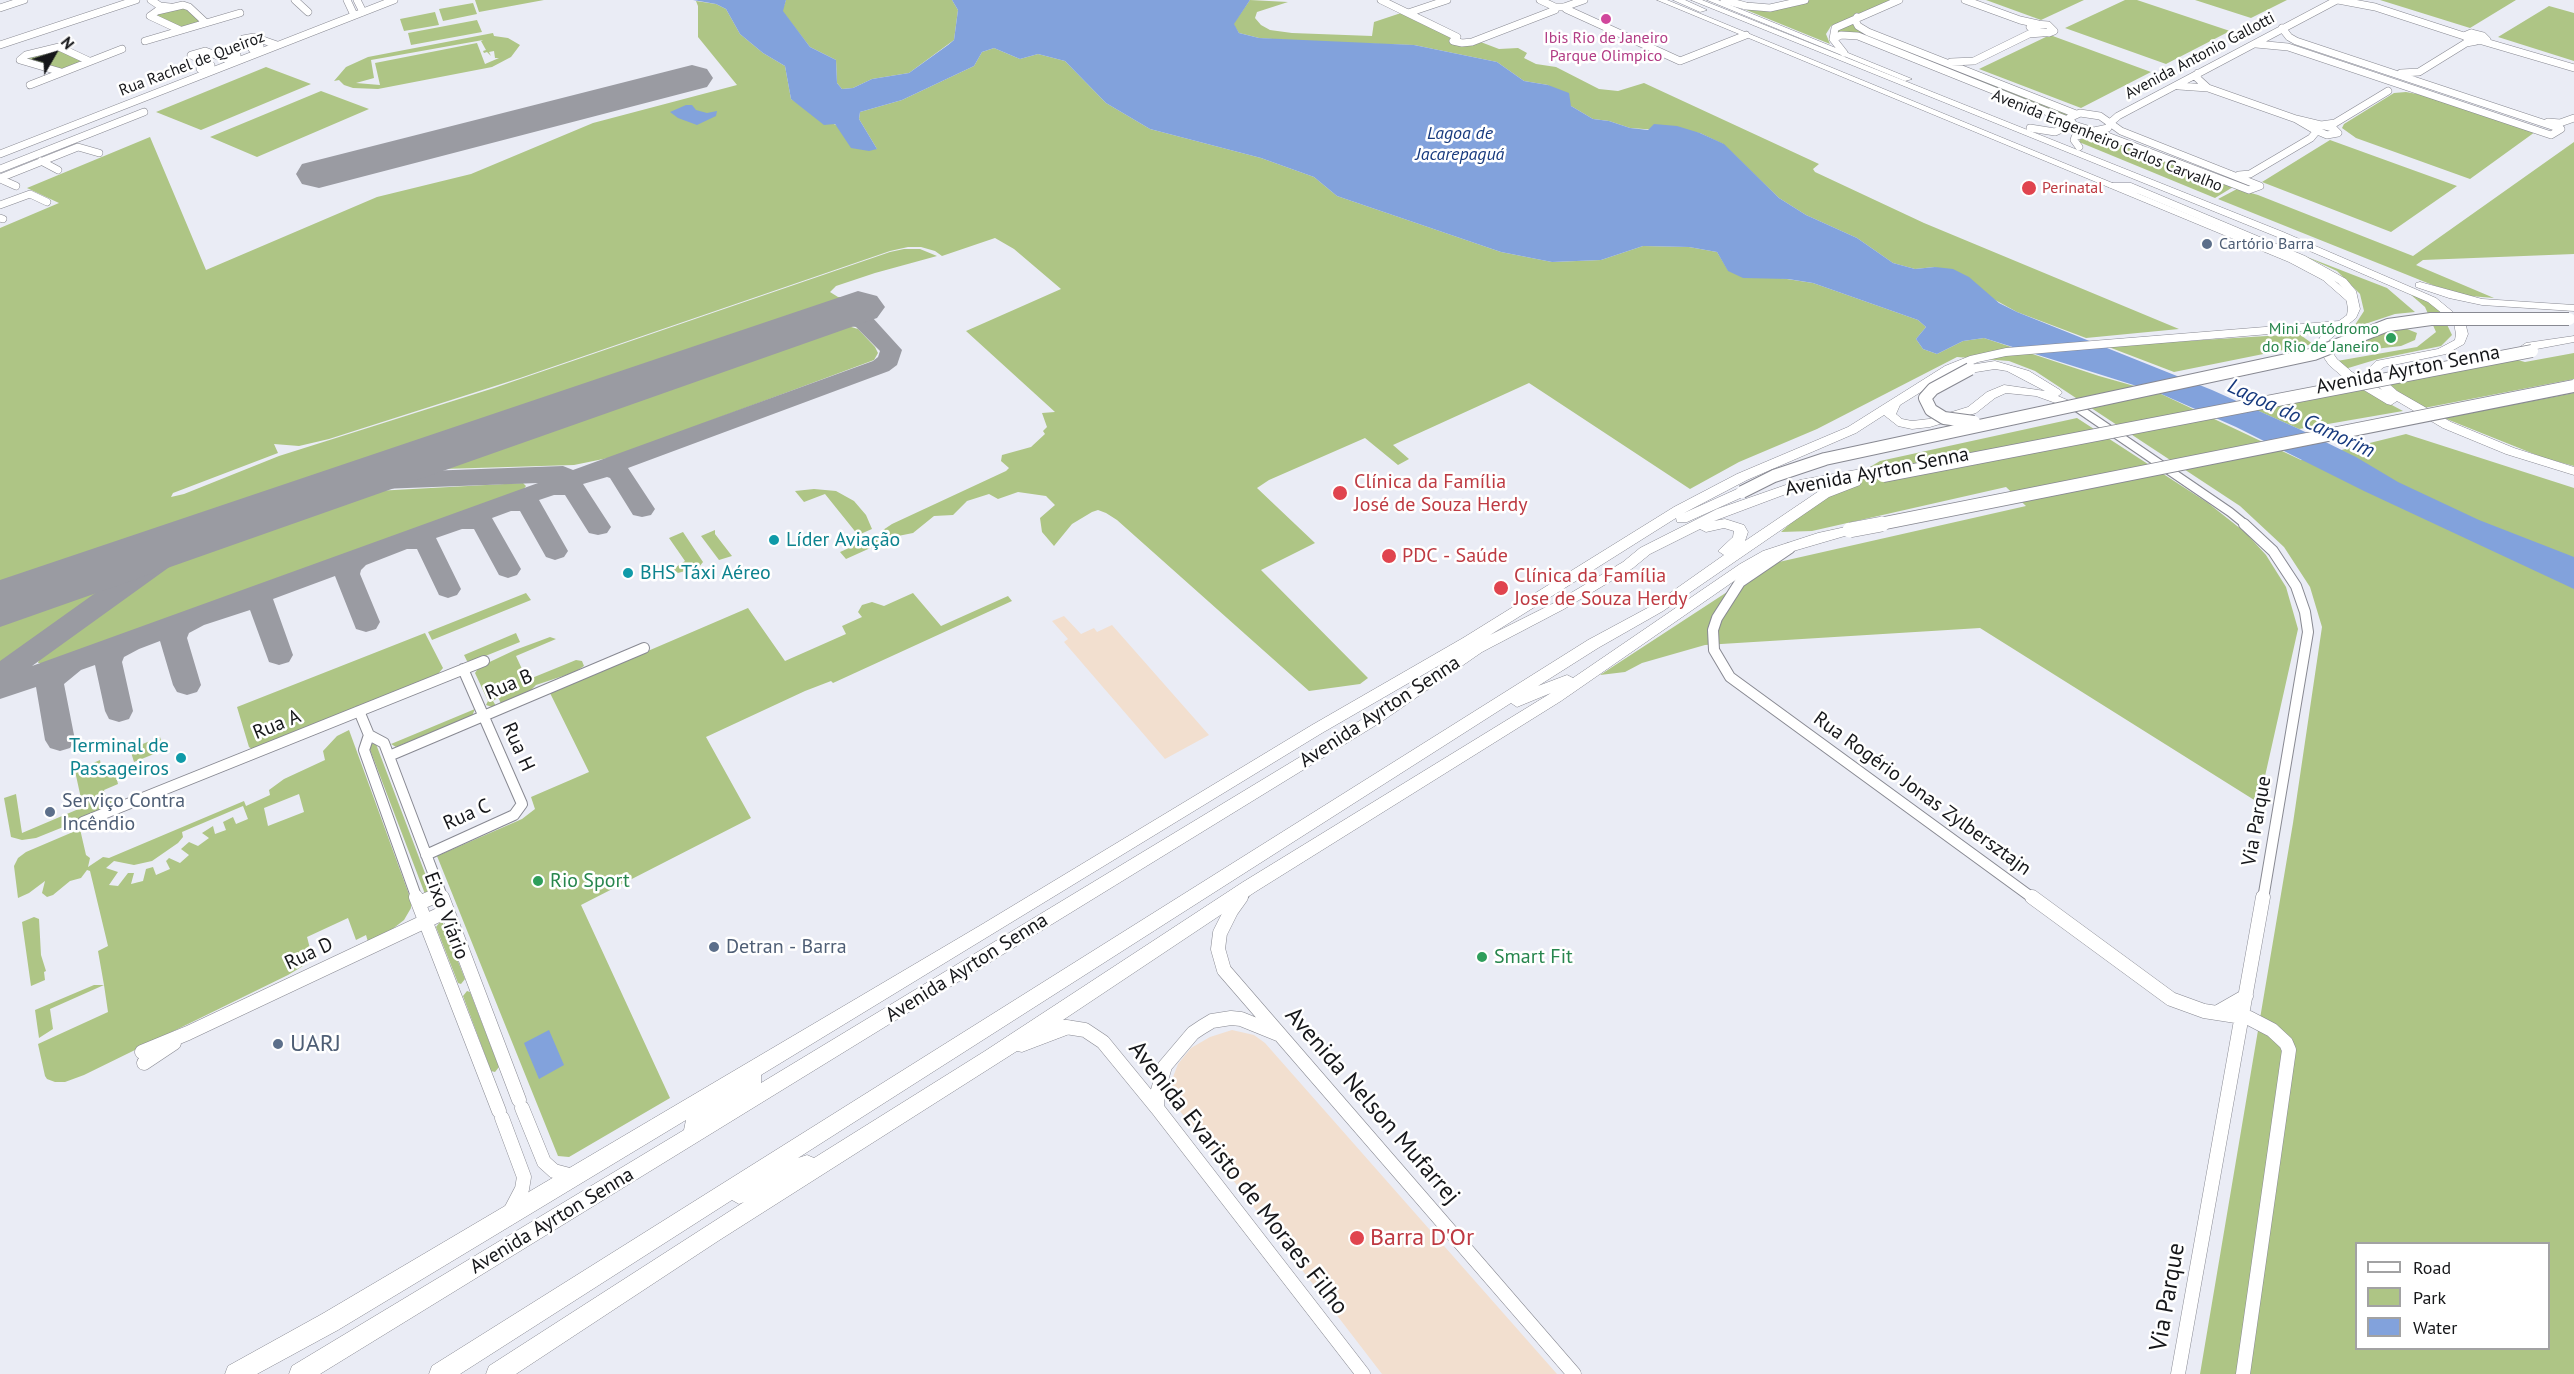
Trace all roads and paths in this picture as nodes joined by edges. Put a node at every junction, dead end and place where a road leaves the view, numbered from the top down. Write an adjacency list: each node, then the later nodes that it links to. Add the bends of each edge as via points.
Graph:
1 (24, 0): 24 (street)
2 (136, 0): 47 (street)
3 (152, 0): 26 (street)
4 (295, 0): 29 (street)
5 (347, 0): 33 (street)
6 (357, 0): 30 (street)
7 (394, 0): 30 (street, Rua Rachel de Queiroz)
8 (1381, 0): 32 (street)
9 (1447, 0): 32 (street)
10 (1540, 0): 27 (street)
11 (1584, 0): 25 (street)
12 (1661, 0): 22 (main road, Avenida Engenheiro Carlos Carvalho)
13 (1695, 0): 21 (highway, Avenida Engenheiro Carlos Carvalho)
14 (1724, 0): 23 (street)
15 (1759, 0): 23 (street)
16 (1805, 0): 23 (street, via 1778,7)
17 (1899, 0): 34 (street)
18 (1965, 0): 37 (street)
19 (2338, 0): 20 (street, Avenida Antonio Gallotti); 38 (street, Avenida Antonio Gallotti)
20 (2346, 0): 43 (street, Avenida Antonio Gallotti)
21 (1711, 2): 28 (highway); 35 (highway, Avenida Engenheiro Carlos Carvalho); 41 (main road, Avenida Engenheiro Carlos Carvalho)
22 (1676, 3): 28 (highway); 35 (main road, Avenida Engenheiro Carlos Carvalho)
23 (1746, 6)
24 (0, 8)
25 (1565, 8): 27 (street); 40 (street, via 1677,60 1684,61)
26 (158, 9): 36 (street, via 189,7); 39 (street, via 151,18)
27 (1556, 9): 32 (street, via 1472,42 1453,41 1456,37)
28 (1700, 9): 35 (highway, Avenida Engenheiro Carlos Carvalho)
29 (308, 12)
30 (363, 12): 33 (street, Rua Rachel de Queiroz)
31 (240, 13): 36 (street)
32 (1408, 13)
33 (354, 15): 49 (street, Rua Rachel de Queiroz)
34 (1857, 17): 42 (street, via 1835,28); 60 (street, via 1856,22 1863,29)
35 (1723, 19): 40 (main road, Avenida Engenheiro Carlos Carvalho); 41 (highway, via 1743,14); 56 (highway, Avenida Engenheiro Carlos Carvalho); 103 (highway, Avenida Engenheiro Carlos Carvalho)
36 (205, 22): 39 (street)
37 (2032, 28): 37 (street, via 2042,33 2055,30 2048,25); 59 (street)
38 (2282, 28): 48 (street, Avenida Antonio Gallotti); 63 (street, via 2296,41)
39 (180, 30): 44 (street)
40 (1746, 35): 100 (main road, Avenida Engenheiro Carlos Carvalho)
41 (1802, 36): 55 (main road, Avenida Engenheiro Carlos Carvalho)
42 (1833, 39): 55 (street); 84 (street, via 1841,35 1858,36)
43 (2466, 39): 45 (street); 45 (street, Avenida Antonio Gallotti, via 2467,33 2487,38); 68 (street)
44 (145, 41)
45 (2480, 41): 64 (street)
46 (269, 42): 49 (street); 50 (street); 50 (street, via 254,36 243,39)
47 (2, 44): 51 (street)
48 (2253, 44): 69 (street, Avenida Antonio Gallotti); 70 (street, via 2288,47)
49 (276, 45): 62 (street, Rua Rachel de Queiroz)
50 (260, 46): 54 (street)
51 (15, 47)
52 (122, 49): 58 (street)
53 (234, 49): 54 (street)
54 (243, 52): 57 (street)
55 (1844, 53): 72 (main road, Avenida Engenheiro Carlos Carvalho)
56 (1828, 54): 72 (highway); 90 (highway, Avenida Engenheiro Carlos Carvalho)
57 (226, 59): 61 (street); 61 (street, via 205,51 191,55)
58 (89, 61): 66 (street); 66 (street, via 58,47 20,60)
59 (1974, 61): 60 (street); 67 (street)
60 (1945, 62): 67 (street)
61 (211, 64): 62 (street); 65 (street)
62 (219, 68): 93 (street, Rua Rachel de Queiroz)
63 (2379, 68): 68 (street); 70 (street, via 2366,69); 75 (street)
64 (2574, 68)
65 (194, 71)
66 (61, 72): 73 (street)
67 (1971, 72): 81 (street)
68 (2420, 72): 75 (street)
69 (2199, 73): 74 (street, Avenida Antonio Gallotti); 76 (street, via 2197,78)
70 (2370, 74): 71 (street)
71 (2378, 77): 77 (street, via 2388,84); 78 (street)
72 (1908, 79): 80 (highway, Avenida Engenheiro Carlos Carvalho)
73 (30, 86)
74 (2173, 86): 76 (street); 85 (street, Avenida Antonio Gallotti)
75 (2430, 86): 78 (street, via 2441,93); 82 (street)
76 (2208, 88): 88 (street)
77 (2388, 91): 78 (street); 86 (street)
78 (2425, 93): 82 (street, via 2551,135 2560,129)
79 (144, 112): 95 (street)
80 (1991, 112): 87 (highway, Avenida Engenheiro Carlos Carvalho); 90 (highway)
81 (2076, 114): 84 (street, via 2070,116); 85 (street, via 2095,115)
82 (2528, 118): 83 (street, via 2560,123)
83 (2574, 118)
84 (2070, 121): 87 (street, via 2055,132); 89 (street)
85 (2110, 123): 89 (street, Avenida Antonio Gallotti, via 2108,129); 98 (street)
86 (2335, 126): 88 (street); 88 (street, via 2338,133 2333,135)
87 (2030, 128): 91 (highway, Avenida Engenheiro Carlos Carvalho)
88 (2317, 129): 98 (street, via 2311,138 2250,174)
89 (2094, 131): 91 (street, via 2075,138); 98 (street, via 2249,190 2260,187)
90 (2049, 143): 101 (highway, Avenida Engenheiro Carlos Carvalho)
91 (2079, 147): 97 (highway, Avenida Engenheiro Carlos Carvalho)
92 (99, 153): 94 (street, via 78,147)
93 (0, 154)
94 (41, 162): 96 (street); 99 (street)
95 (0, 169)
96 (58, 170)
97 (2141, 173): 101 (highway); 108 (highway, Avenida Engenheiro Carlos Carvalho)
98 (2233, 175)
99 (0, 178): 102 (street)
100 (2112, 185): 103 (highway); 107 (main road, Avenida Engenheiro Carlos Carvalho)
101 (2155, 185): 103 (highway); 104 (highway, Avenida Engenheiro Carlos Carvalho)
102 (16, 186)
103 (2143, 192): 107 (highway)
104 (2179, 194): 107 (highway, via 2169,195); 108 (highway); 111 (highway, Avenida Engenheiro Carlos Carvalho, via 2440,305)
105 (47, 202): 106 (street, via 30,194)
106 (0, 205)
107 (2169, 206): 112 (highway, Avenida Engenheiro Carlos Carvalho, via 2319,267 2346,285 2353,313)
108 (2243, 213): 109 (highway, Avenida Engenheiro Carlos Carvalho)
109 (2359, 260): 110 (highway, Avenida Engenheiro Carlos Carvalho, via 2453,297); 111 (highway, via 2441,301)
110 (2572, 315): 119 (highway, Avenida Ayrton Senna, bridge, via 2400,323 2314,354)
111 (2455, 318): 120 (highway, via 2462,334 2456,346 2380,364 2374,369 2374,377 2393,394 2447,425)
112 (2345, 324): 117 (highway, Avenida Ayrton Senna, via 1993,354 1963,363); 122 (highway, via 2330,334 2322,346 2348,375 2447,430)
113 (2574, 339): 115 (highway, Avenida Ayrton Senna)
114 (2574, 345): 115 (highway, Avenida Ayrton Senna)
115 (2529, 349): 121 (highway, Avenida Ayrton Senna, bridge, via 2074,441)
116 (2574, 386): 125 (highway, bridge, via 1850,530)
117 (1899, 399): 118 (highway, via 1890,415 1898,422 1912,425 1972,410 2004,388 2038,393); 124 (highway, Avenida Ayrton Senna, via 1852,430 1711,492)
118 (2075, 406): 119 (highway, bridge, via 2025,374 1995,365 1970,369 1925,398 1926,404 1944,418); 148 (street, Via Parque, via 2255,532 2296,586 2305,612 2308,642)
119 (1989, 424): 124 (highway, Avenida Ayrton Senna, bridge, via 1825,459 1774,476)
120 (2574, 471)
121 (1880, 473): 123 (highway, Avenida Ayrton Senna, via 1824,494); 126 (highway, Avenida Ayrton Senna, via 1800,484 1722,512)
122 (2574, 476)
123 (1768, 530): 127 (highway); 128 (highway, Avenida Ayrton Senna, via 1658,608)
124 (1635, 540): 139 (highway, Avenida Ayrton Senna)
125 (1793, 546): 127 (highway, via 1768,554); 149 (street, Rua Rogério Jonas Zylbersztajn, via 1740,582 1717,618 1714,650 1730,677 2171,999)
126 (1628, 565): 128 (highway, via 1717,523 1733,524 1741,532 1735,543); 136 (highway, Avenida Ayrton Senna, via 1477,648)
127 (1685, 607): 130 (highway)
128 (1593, 644): 134 (highway, Avenida Ayrton Senna)
129 (644, 648): 135 (street, Rua B)
130 (1613, 657): 134 (highway, via 1543,691); 143 (highway, via 1556,697)
131 (484, 661): 132 (street, Rua A)
132 (463, 669): 133 (street, Rua A); 135 (street, Rua H)
133 (359, 711): 137 (street, Eixo Viário); 141 (street, Rua A)
134 (1486, 712): 165 (highway, Avenida Ayrton Senna)
135 (485, 715): 138 (street, Rua B); 140 (street, Rua H, via 522,800)
136 (1376, 718): 139 (highway, via 1339,730); 161 (highway, Avenida Ayrton Senna)
137 (369, 735): 138 (street, Eixo Viário, via 384,743); 145 (street, Eixo Viário, via 364,750)
138 (389, 756): 142 (street, Eixo Viário)
139 (1243, 776): 154 (highway, Avenida Ayrton Senna)
140 (521, 807): 142 (street, Rua C, via 514,815)
141 (83, 822)
142 (426, 855): 144 (street, Eixo Viário)
143 (1249, 887): 155 (street, Avenida Nelson Mufarrej, via 1222,927 1218,940 1221,961 1230,977); 156 (highway)
144 (441, 894): 145 (street); 146 (street, Eixo Viário)
145 (419, 903): 147 (street, Eixo Viário)
146 (447, 911): 147 (street, Rua D); 160 (street, Eixo Viário)
147 (425, 921): 157 (street, Rua D); 162 (street, Eixo Viário)
148 (2246, 996): 149 (street); 150 (street, Via Parque)
149 (2216, 1013): 150 (street, Rua Rogério Jonas Zylbersztajn)
150 (2242, 1016): 151 (street); 153 (street, Via Parque)
151 (2265, 1025): 153 (street, via 2253,1024); 173 (street, via 2282,1038 2289,1050)
152 (1066, 1027): 156 (highway); 158 (street, Avenida Evaristo de Moraes Filho, via 1085,1030 1102,1042)
153 (2240, 1031): 172 (street, Via Parque)
154 (813, 1034): 161 (highway); 163 (highway, Avenida Ayrton Senna)
155 (1281, 1035): 158 (street, via 1241,1019 1212,1021 1182,1044 1165,1066); 171 (street, Avenida Nelson Mufarrej)
156 (992, 1057): 159 (highway)
157 (143, 1058)
158 (1157, 1108): 170 (street, Avenida Evaristo de Moraes Filho)
159 (903, 1114): 165 (highway, via 801,1168); 169 (highway)
160 (540, 1156): 162 (street); 163 (street, via 554,1170)
161 (642, 1166): 167 (highway, Avenida Ayrton Senna)
162 (522, 1168): 164 (street, Eixo Viário, via 522,1189)
163 (573, 1176): 164 (highway, Avenida Ayrton Senna)
164 (509, 1214): 166 (highway, Avenida Ayrton Senna)
165 (695, 1214): 168 (highway, Avenida Ayrton Senna)
166 (236, 1374)
167 (300, 1374)
168 (440, 1374)
169 (497, 1374)
170 (1363, 1374)
171 (1574, 1374)
172 (2178, 1374)
173 (2243, 1374)

